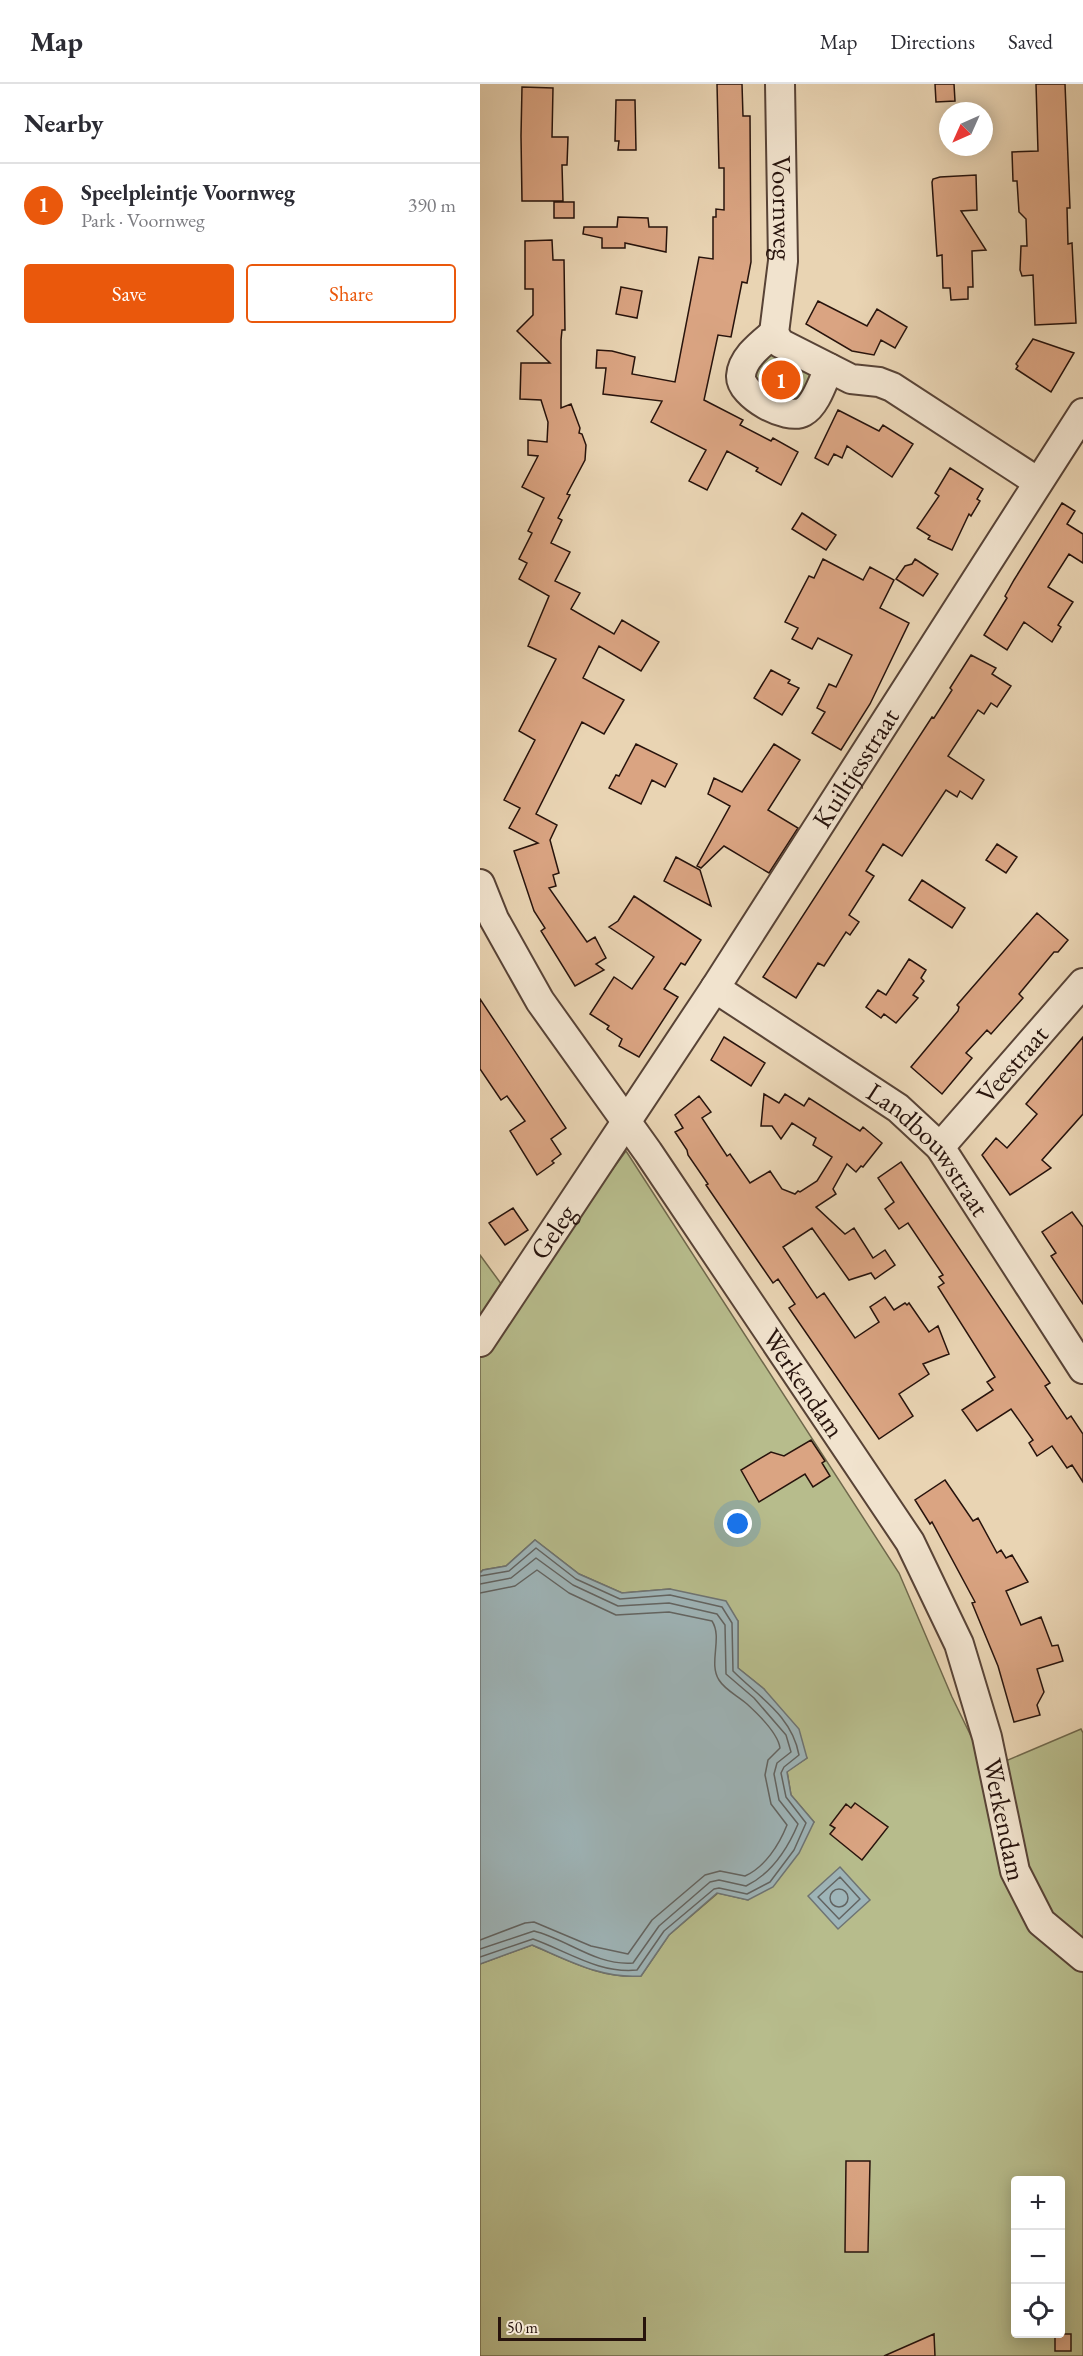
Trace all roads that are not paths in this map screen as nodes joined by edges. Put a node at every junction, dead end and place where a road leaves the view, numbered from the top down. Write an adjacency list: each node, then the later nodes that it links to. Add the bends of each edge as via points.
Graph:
1 (780, 84): 2 (street, Voornweg, via 783,261)
2 (774, 333): 3 (street, via 780,343); 3 (street, via 755,349 743,367 741,382 751,396 792,415 800,414 808,409)
3 (829, 368): 5 (street, via 851,379 892,387)
4 (1083, 413): 5 (street, Kuiltjesstraat)
5 (1038, 482): 8 (street, Kuiltjesstraat)
6 (480, 884): 9 (street, Werkendam, via 494,919 540,1001)
7 (1083, 983): 10 (street, Veestraat)
8 (715, 988): 9 (street, Kuiltjesstraat); 10 (street, Landbouwstraat, via 898,1108)
9 (626, 1123): 11 (street, Geleg); 13 (street, Werkendam, via 910,1542 959,1644 987,1737 1015,1871 1041,1922)
10 (940, 1147): 12 (street, Landbouwstraat)
11 (480, 1342)
12 (1083, 1369)
13 (1083, 1957)

